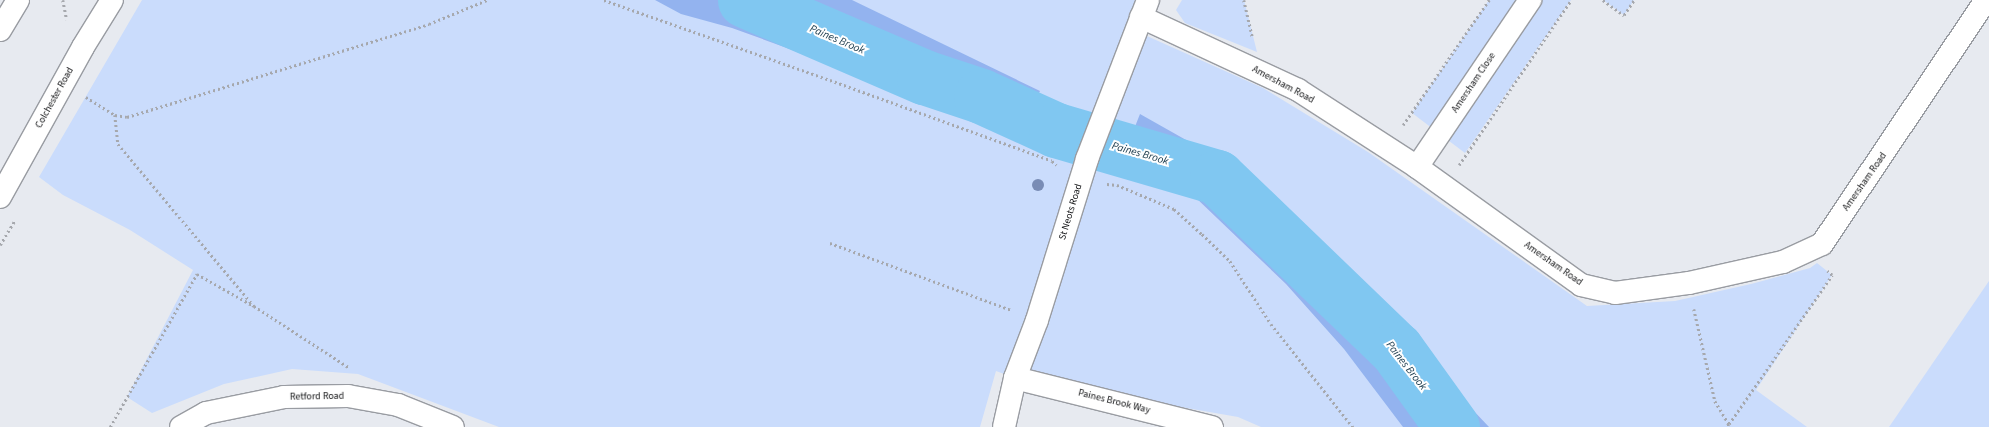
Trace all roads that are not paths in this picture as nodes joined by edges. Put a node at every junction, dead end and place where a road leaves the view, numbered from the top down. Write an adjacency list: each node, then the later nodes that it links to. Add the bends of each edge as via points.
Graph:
1 (18, 0): 6 (main road)
2 (112, 0): 8 (main road, Colchester Road)
3 (1530, 0): 7 (main road, Amersham Close)
4 (1986, 0): 7 (main road, Amersham Road, via 1822,244 1784,262 1689,283 1615,293 1581,285)
5 (1144, 8): 7 (main road, Amersham Road, via 1298,90); 9 (main road, St Neots Road, via 1087,159 1037,320)
6 (0, 30)
7 (1417, 167)
8 (0, 197)
9 (1015, 378): 12 (main road, St Neots Road); 13 (main road, Paines Brook Way)
10 (181, 427): 11 (main road, Retford Road, via 206,413 284,397 348,396 398,405)
11 (453, 427)
12 (1004, 427)
13 (1212, 427)

